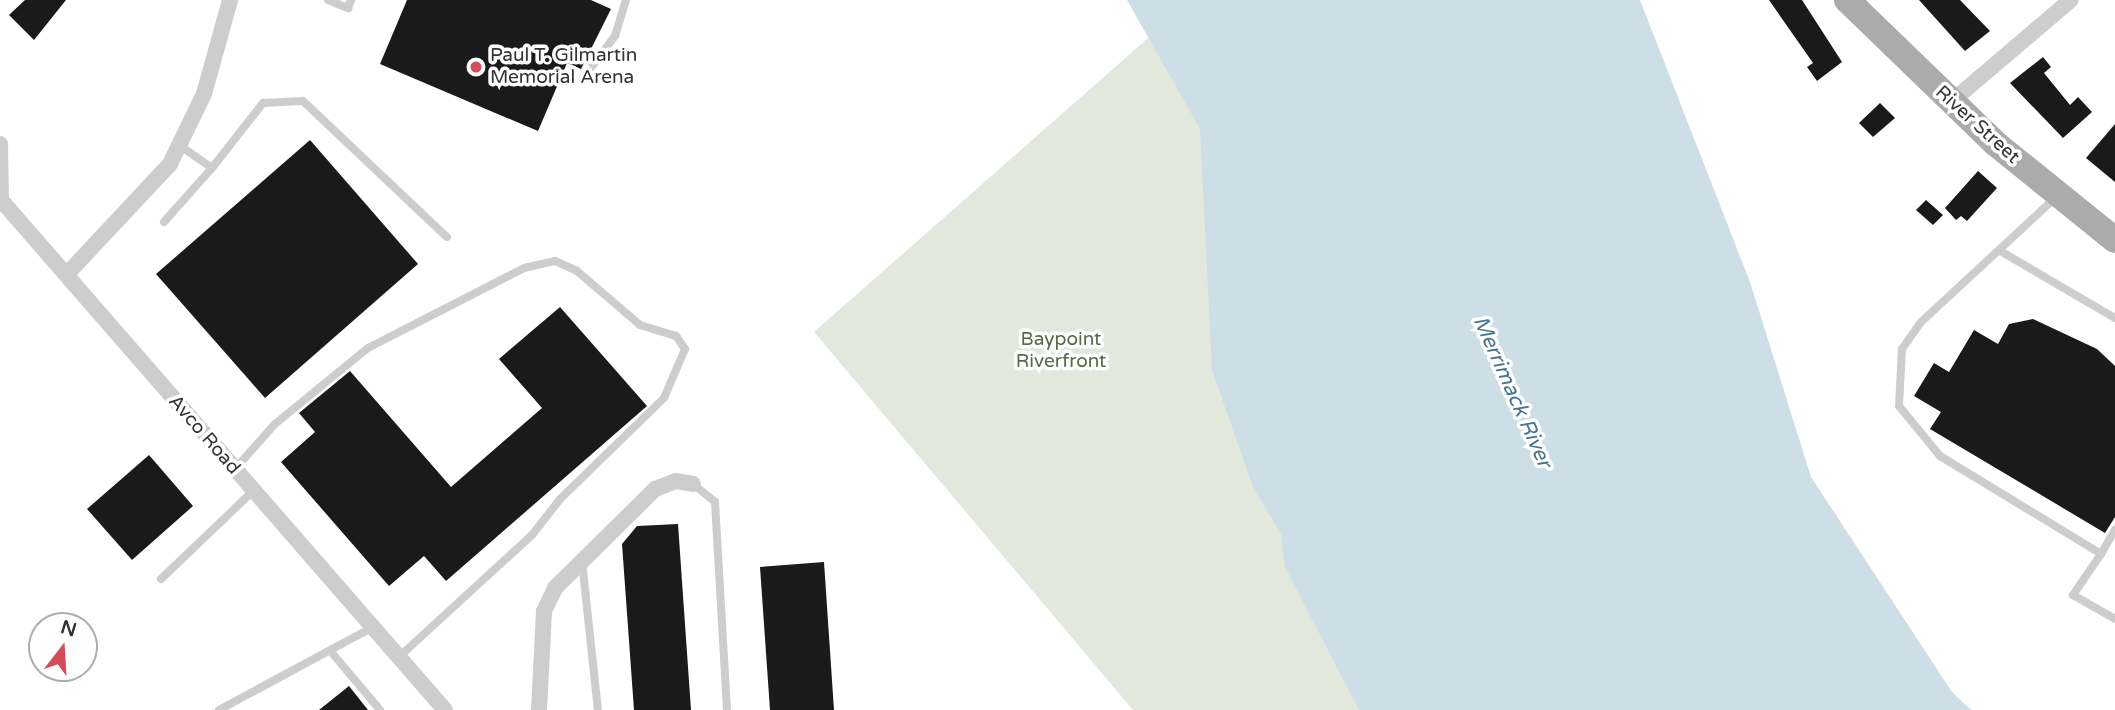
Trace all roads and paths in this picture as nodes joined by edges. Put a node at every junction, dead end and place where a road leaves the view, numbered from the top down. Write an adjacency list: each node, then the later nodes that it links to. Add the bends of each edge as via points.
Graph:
1 (230, 0): 10 (street, via 204,94)
2 (328, 0): 3 (lane, via 348,8)
3 (351, 0)
4 (626, 0): 7 (lane, via 615,36)
5 (1847, 0): 8 (main road, River Street)
6 (2071, 0): 8 (street)
7 (583, 78)
8 (1951, 102): 13 (main road, River Street)
9 (0, 144): 12 (street, Avco Road)
10 (179, 145): 11 (lane); 18 (street, via 170,164)
11 (212, 168): 14 (lane); 15 (lane, via 263,103 303,101)
12 (0, 184): 18 (street, Avco Road, via 1,200)
13 (2057, 196): 16 (main road, River Street); 17 (lane)
14 (164, 222)
15 (447, 237)
16 (2115, 240)
17 (2002, 252): 19 (lane); 24 (lane, via 1921,322 1902,349 1899,407 1940,456)
18 (68, 273): 20 (street, Avco Road)
19 (2115, 318)
20 (234, 470): 22 (street, Avco Road); 30 (lane, via 275,424 368,348 524,268 555,261 577,271 640,325 676,336 685,349 664,398 561,498 532,535)
21 (693, 484): 25 (street, via 676,481 655,489); 36 (lane, via 715,502)
22 (253, 491): 26 (lane); 28 (street, Avco Road)
23 (2115, 530): 24 (lane)
24 (2101, 554): 27 (lane, via 2073,595)
25 (582, 558): 34 (street, via 555,588 544,611); 35 (lane)
26 (161, 579)
27 (2115, 619)
28 (373, 627): 29 (lane); 30 (street, Avco Road)
29 (333, 654): 31 (lane); 32 (lane)
30 (399, 657): 33 (street, Avco Road)
31 (219, 710)
32 (380, 710)
33 (445, 710)
34 (539, 710)
35 (598, 710)
36 (727, 710)

